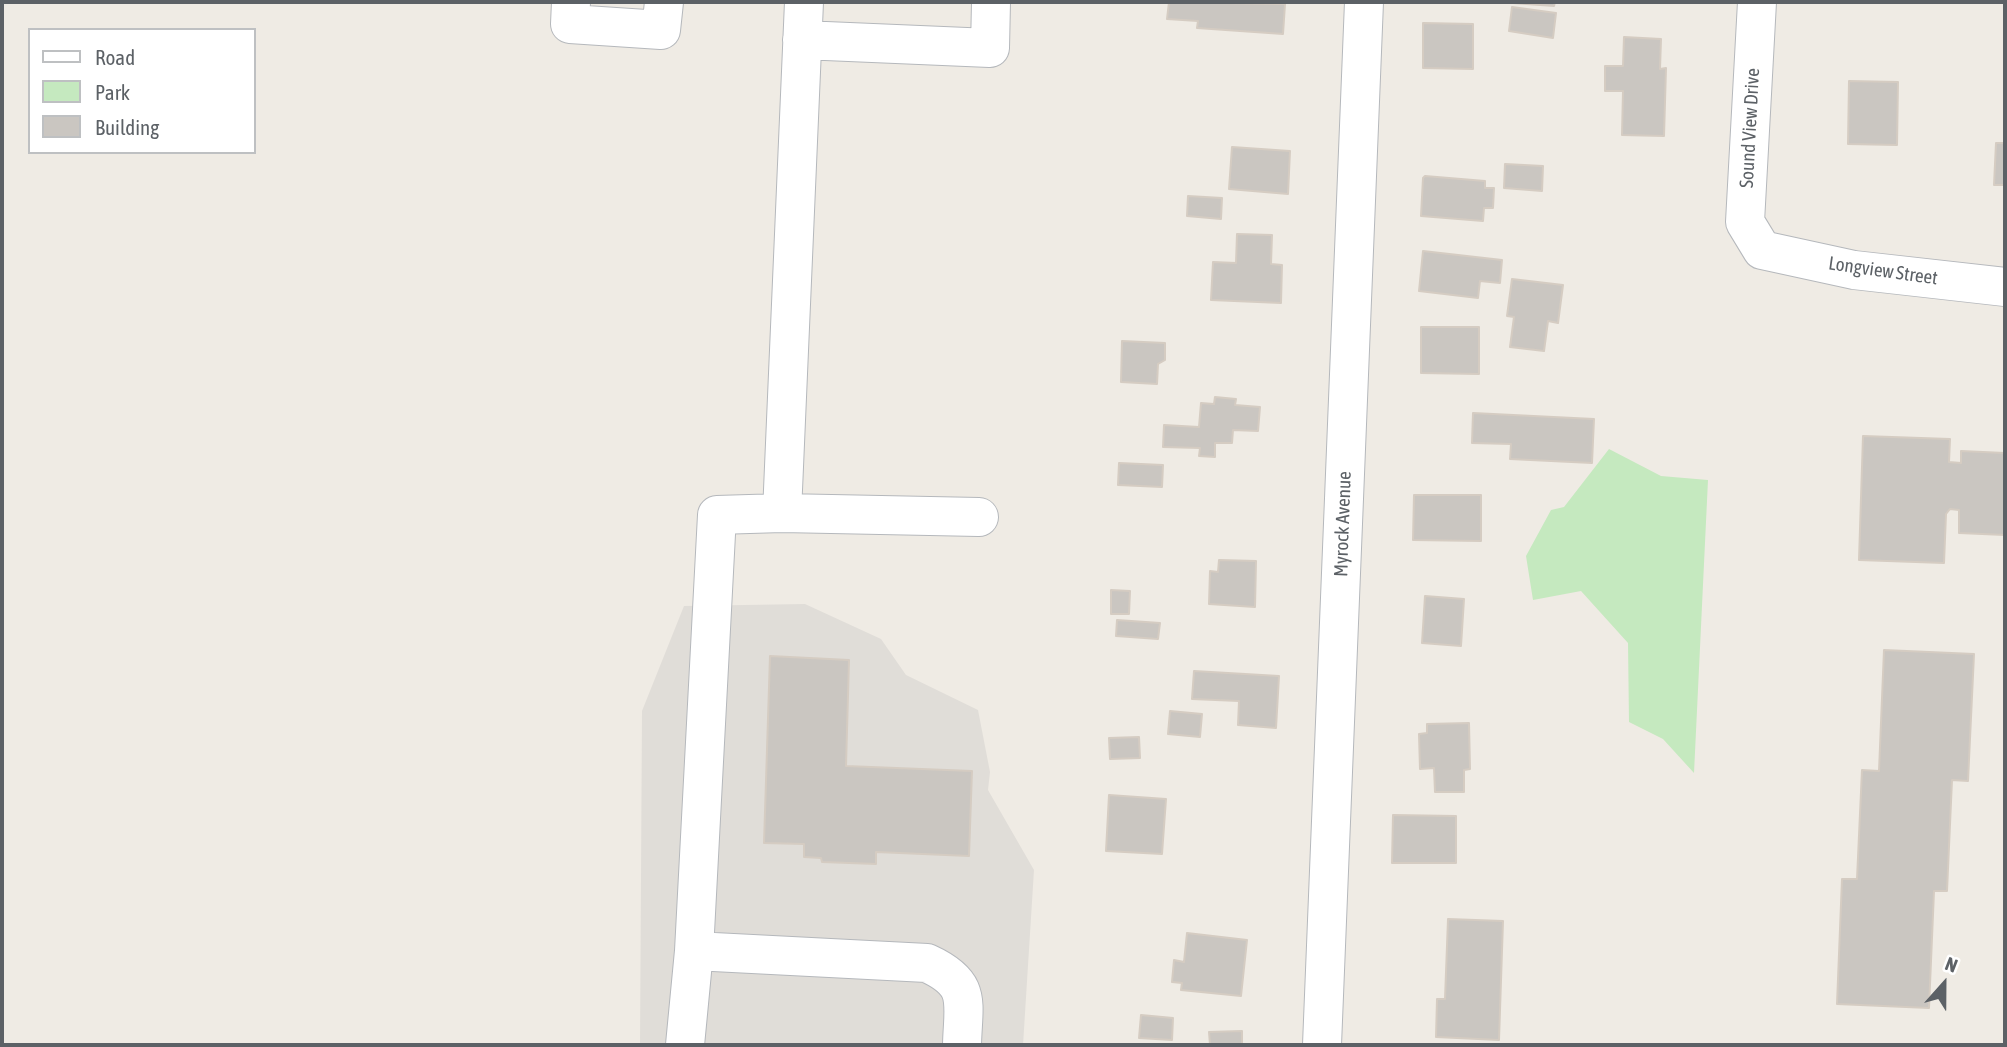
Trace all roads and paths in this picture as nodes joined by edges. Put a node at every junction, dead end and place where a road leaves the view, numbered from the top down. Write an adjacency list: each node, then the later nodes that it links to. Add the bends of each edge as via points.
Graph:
1 (571, 2): 2 (street, via 570,24 661,30)
2 (664, 2)
3 (804, 2): 7 (street)
4 (991, 2): 7 (street, via 990,48)
5 (1364, 2): 15 (street, Myrock Avenue)
6 (1757, 2): 8 (street, Sound View Drive, via 1745,222)
7 (802, 40): 10 (street)
8 (1762, 250): 9 (street, Longview Street, via 1854,270)
9 (2005, 287)
10 (782, 513): 11 (street); 12 (street, via 716,515)
11 (979, 517)
12 (694, 951): 13 (street); 14 (street, via 928,963 947,972 963,992)
13 (685, 1045)
14 (962, 1045)
15 (1322, 1045)

